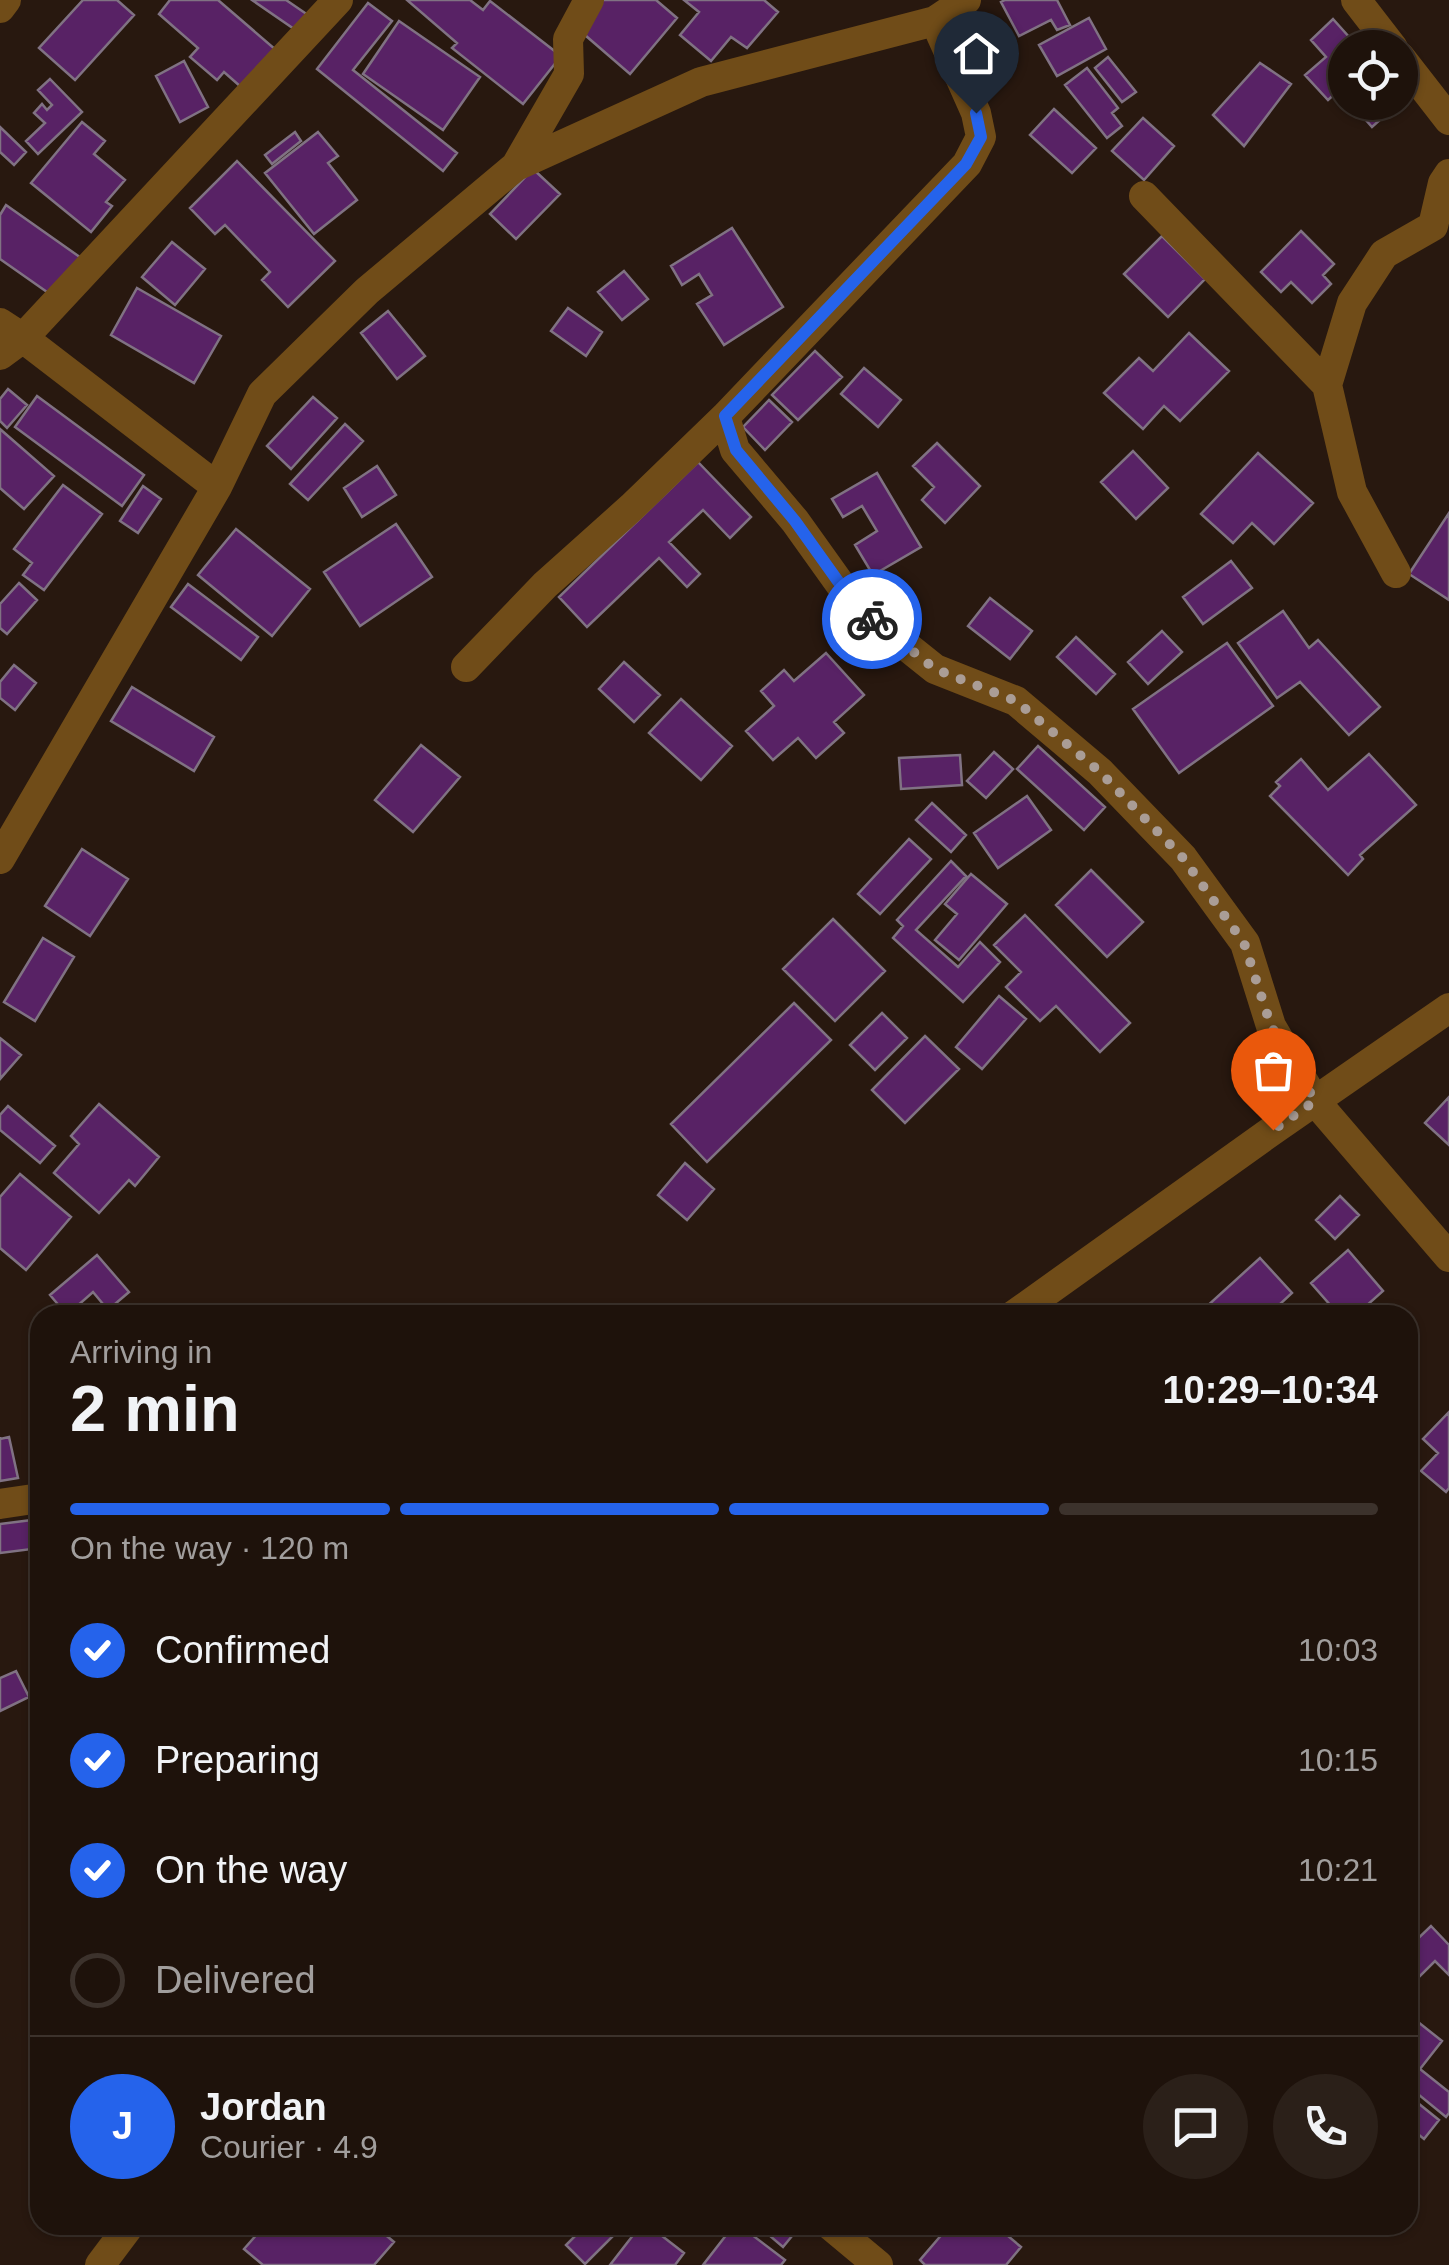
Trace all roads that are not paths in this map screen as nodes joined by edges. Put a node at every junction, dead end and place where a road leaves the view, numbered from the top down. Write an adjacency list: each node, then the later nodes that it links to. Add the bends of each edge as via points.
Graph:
1 (6, 0): 6 (street)
2 (338, 0): 15 (street)
3 (589, 0): 11 (street, via 568,39 569,74)
4 (966, 0): 7 (street)
5 (1356, 0): 8 (street)
6 (0, 8)
7 (935, 20): 11 (street, via 701,82); 17 (street, via 981,137 966,164)
8 (1378, 30)
9 (1418, 80): 10 (street)
10 (1449, 120)
11 (516, 166): 18 (street, via 368,292 262,394)
12 (1449, 174): 14 (street)
13 (1144, 196): 16 (street)
14 (1441, 228): 16 (street, via 1384,254 1352,303)
15 (8, 338): 18 (street)
16 (1327, 385): 19 (street, via 1352,492)
17 (725, 416): 20 (street); 23 (street, via 736,450 855,605 935,669 1016,701 1100,772 1183,858 1244,943 1271,1026)
18 (216, 487): 21 (street)
19 (1396, 573)
20 (466, 667)
21 (0, 859)
22 (1449, 1008): 23 (street)
23 (1315, 1101): 24 (street); 25 (street)
24 (1449, 1257)
25 (1028, 1305)
26 (30, 1500): 27 (street)
27 (0, 1504)
28 (122, 2235): 30 (street)
29 (842, 2235): 31 (street)
30 (100, 2265)
31 (878, 2265)

